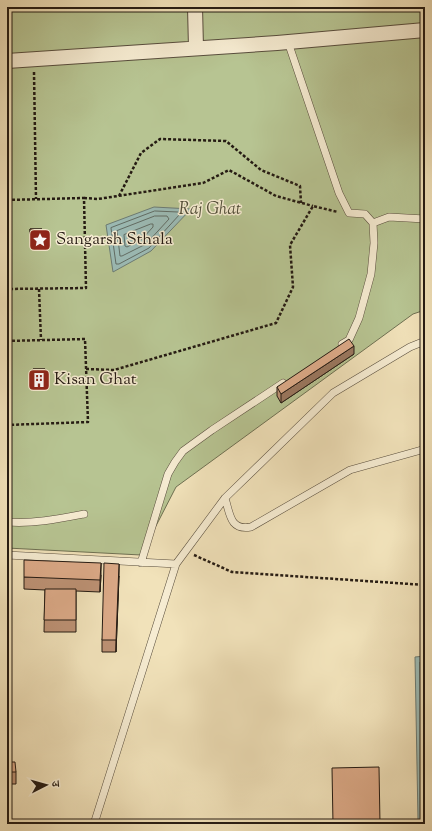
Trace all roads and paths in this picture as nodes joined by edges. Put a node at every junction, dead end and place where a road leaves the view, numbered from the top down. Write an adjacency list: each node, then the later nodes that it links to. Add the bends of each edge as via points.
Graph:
1 (194, 7): 4 (street)
2 (425, 30): 3 (street)
3 (288, 42): 4 (street); 13 (lane, via 328,164)
4 (196, 48): 5 (street)
5 (34, 59): 6 (street); 9 (path)
6 (7, 61)
7 (119, 196): 8 (path); 11 (path, via 203,183 229,170 276,196); 11 (path, via 141,153 160,139 196,139 226,142 261,170 300,186)
8 (84, 198): 9 (path); 17 (path, via 86,288)
9 (36, 199): 10 (path)
10 (7, 200)
11 (301, 203): 12 (path)
12 (313, 206): 13 (path); 22 (path, via 290,245 293,287 276,323 114,370)
13 (349, 213): 15 (lane, via 365,214)
14 (425, 219): 15 (lane, via 389,217)
15 (373, 223): 21 (lane, via 371,274 359,318 349,340)
16 (7, 289): 17 (path)
17 (39, 289): 18 (path)
18 (41, 340): 19 (path); 22 (path, via 85,339)
19 (7, 341)
20 (425, 341): 26 (lane, via 410,347 333,393)
21 (335, 349)
22 (86, 369): 24 (path, via 88,422)
23 (290, 379): 31 (lane, via 183,451 168,474)
24 (7, 425)
25 (425, 449): 26 (lane, via 350,470 244,529 232,522)
26 (225, 498): 29 (lane)
27 (84, 514): 28 (lane, via 46,521)
28 (7, 522)
29 (186, 552): 32 (lane); 33 (path, via 232,572)
30 (7, 555): 31 (lane)
31 (141, 562): 32 (lane)
32 (176, 564): 34 (lane)
33 (425, 585)
34 (94, 824)

